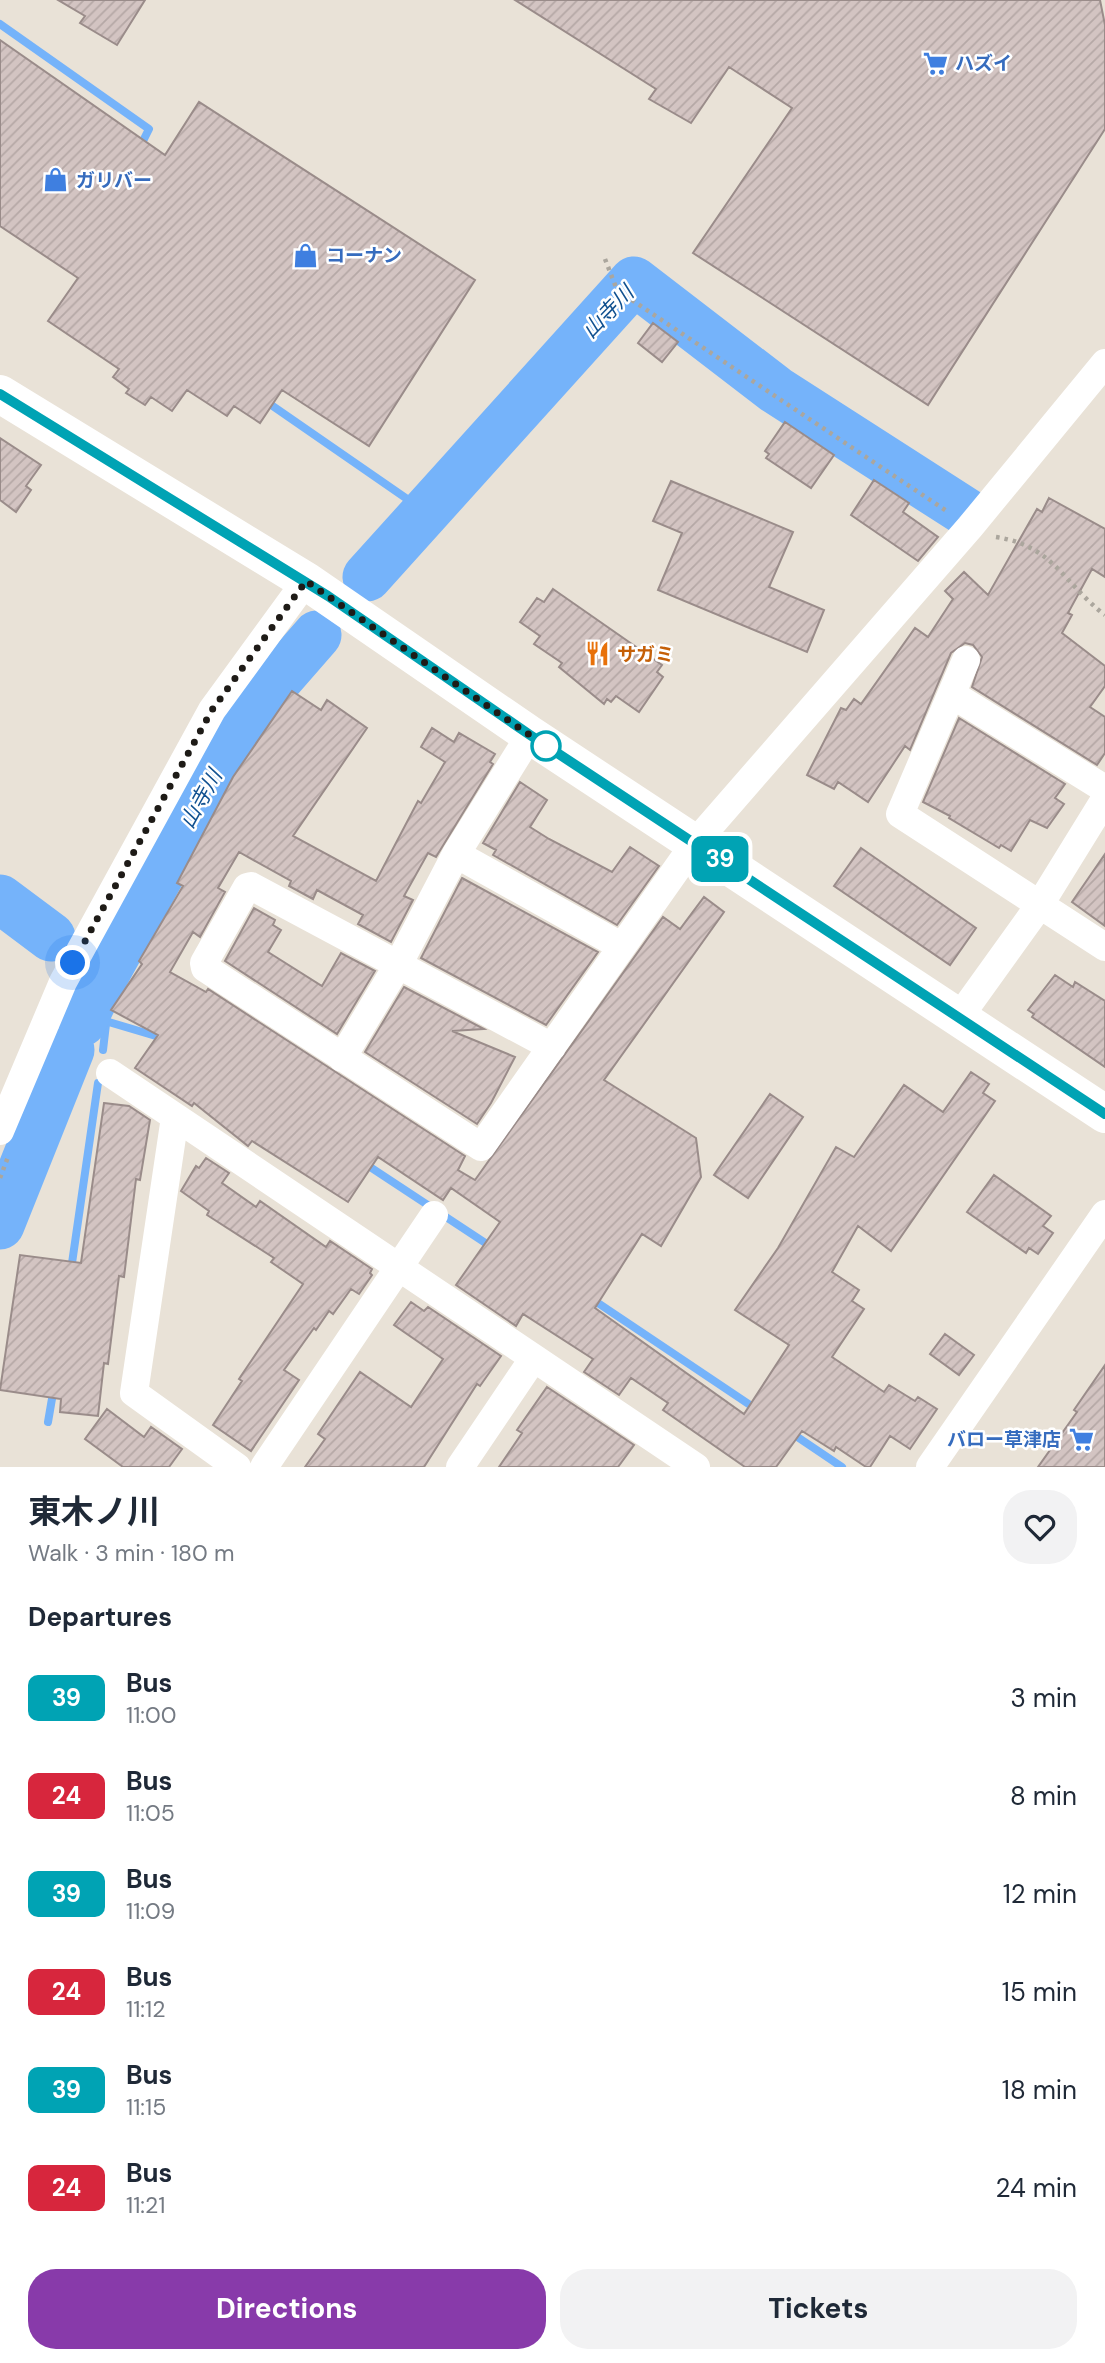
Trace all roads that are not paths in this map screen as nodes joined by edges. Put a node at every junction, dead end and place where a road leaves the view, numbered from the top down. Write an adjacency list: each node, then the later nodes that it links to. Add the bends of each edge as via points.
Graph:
1 (1105, 363): 9 (street, via 970,527)
2 (0, 394): 3 (main road)
3 (306, 581): 6 (main road); 21 (street, via 212,710 63,982)
4 (966, 660): 5 (street)
5 (953, 695): 7 (street); 11 (street, via 900,814)
6 (530, 735): 9 (main road); 10 (street)
7 (1105, 789)
8 (1105, 799): 11 (street)
9 (695, 843): 12 (street); 15 (main road)
10 (456, 853): 12 (street); 14 (street)
11 (1039, 906): 13 (street); 15 (street)
12 (621, 946): 16 (street)
13 (1105, 947)
14 (397, 965): 16 (street); 17 (street); 17 (street, via 247,887 205,968)
15 (960, 1016): 19 (main road)
16 (552, 1047): 17 (street, via 481,1147)
17 (342, 1058)
18 (110, 1073): 20 (street)
19 (1105, 1114)
20 (175, 1118): 24 (street); 27 (street, via 134,1393)
21 (0, 1130)
22 (1105, 1214): 31 (street)
23 (434, 1215): 24 (street)
24 (399, 1265): 25 (street); 28 (street)
25 (533, 1359): 26 (street); 29 (street)
26 (663, 1458): 30 (street)
27 (237, 1467)
28 (264, 1467)
29 (460, 1467)
30 (696, 1467)
31 (930, 1467)

